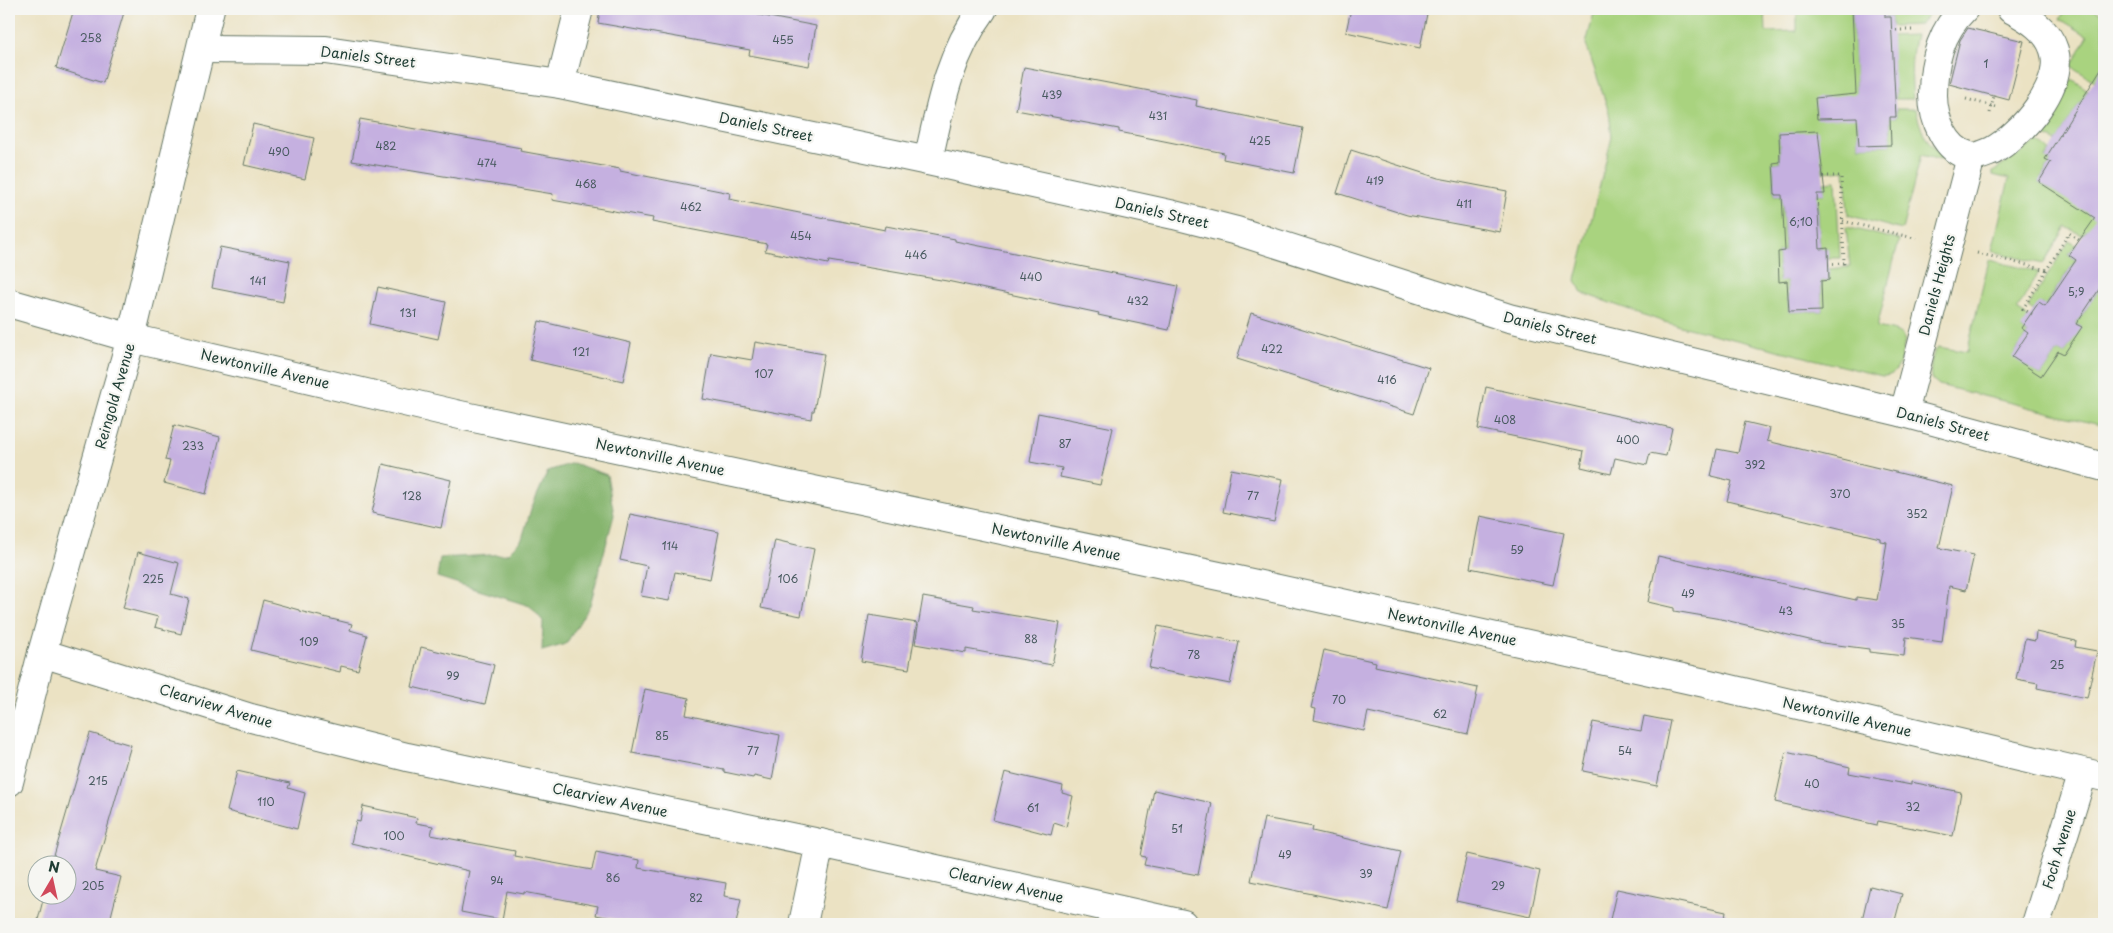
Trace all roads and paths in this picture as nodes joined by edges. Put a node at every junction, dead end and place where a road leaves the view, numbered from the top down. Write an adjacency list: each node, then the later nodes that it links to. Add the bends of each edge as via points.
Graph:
1 (210, 9): 6 (street, Reingold Avenue)
2 (579, 9): 7 (street)
3 (983, 9): 11 (street, via 960,44 951,67)
4 (1964, 9): 8 (street, via 1952,20 1943,37)
5 (2011, 9): 9 (street, via 2046,34 2054,50 2052,80)
6 (202, 49): 7 (street, Daniels Street, via 326,50); 21 (street, Reingold Avenue)
7 (560, 84): 11 (street, Daniels Street)
8 (1933, 91): 9 (path); 10 (street, via 1943,135 1955,148)
9 (2033, 116): 10 (street, via 2014,136 1996,148)
10 (1971, 157): 22 (street, Daniels Heights)
11 (928, 161): 22 (street, Daniels Street, via 1237,231 1509,318)
12 (1824, 176): 13 (path, via 1841,176)
13 (1843, 221): 14 (path); 17 (path, via 1844,263)
14 (1901, 235)
15 (2079, 240): 18 (path, via 2069,233)
16 (1990, 256): 18 (path)
17 (1828, 264)
18 (2047, 270): 20 (path, via 2023,309)
19 (9, 303): 21 (street, Newtonville Avenue)
20 (2032, 314)
21 (131, 338): 24 (street, Reingold Avenue); 25 (street, Newtonville Avenue, via 460,415 1686,679)
22 (1904, 413): 23 (street, Daniels Street)
23 (2104, 467)
24 (42, 653): 26 (street, Reingold Avenue); 27 (street, Clearview Avenue, via 251,718 408,757)
25 (2094, 775): 30 (street, Foch Avenue)
26 (9, 782)
27 (820, 843): 28 (street); 29 (street, Clearview Avenue)
28 (803, 924)
29 (1183, 924)
30 (2036, 924)

